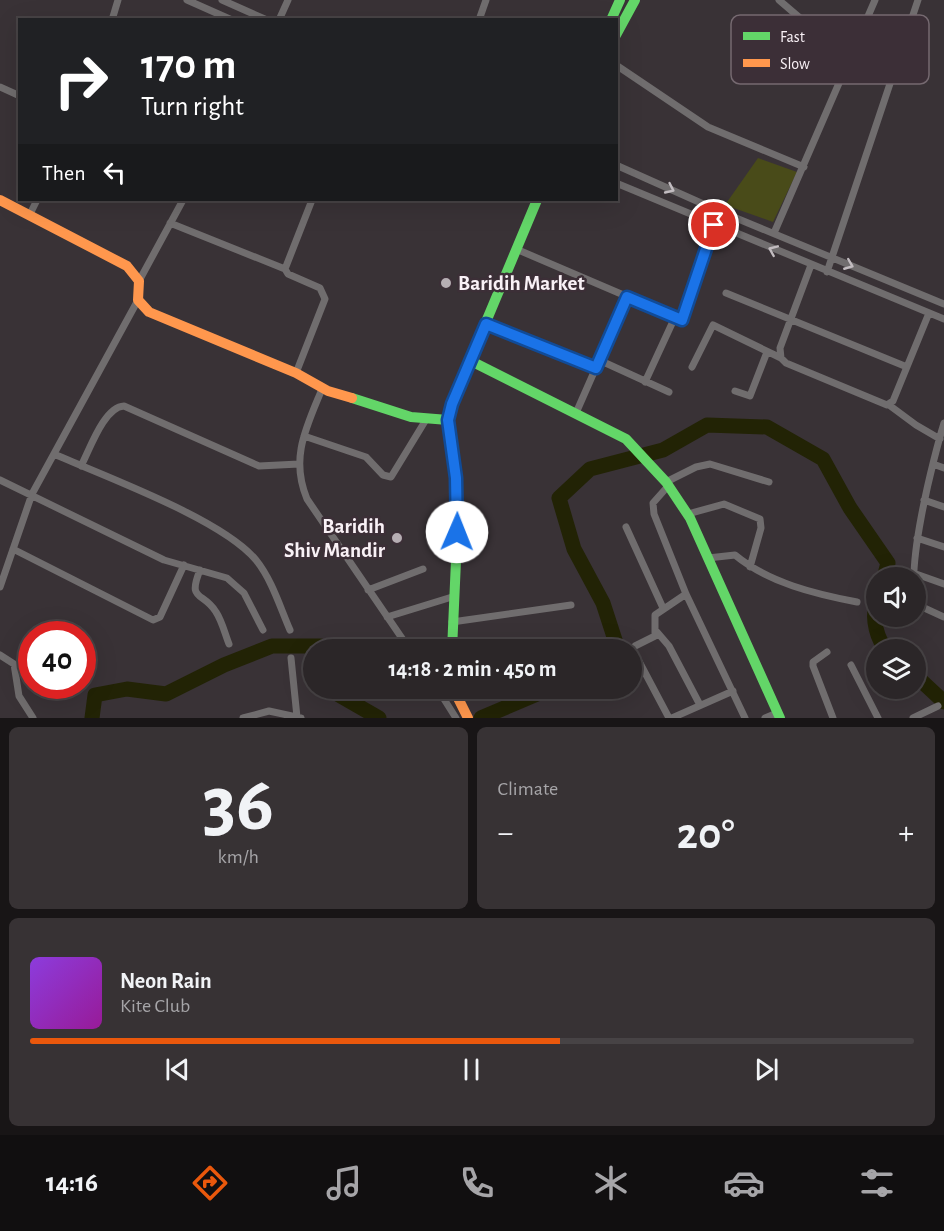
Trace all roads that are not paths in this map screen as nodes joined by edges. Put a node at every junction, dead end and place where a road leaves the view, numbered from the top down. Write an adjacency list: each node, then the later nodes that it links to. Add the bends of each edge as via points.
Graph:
1 (118, 0): 14 (street)
2 (186, 0): 15 (street)
3 (222, 0): 16 (street)
4 (288, 0): 17 (street)
5 (486, 0): 18 (street)
6 (620, 0): 19 (street)
7 (635, 0): 20 (street)
8 (779, 0): 11 (street)
9 (875, 0): 12 (street)
10 (918, 0): 13 (street)
11 (796, 15)
12 (869, 15)
13 (913, 15)
14 (113, 18)
15 (227, 18)
16 (262, 18)
17 (280, 18)
18 (480, 18)
19 (611, 18)
20 (618, 32)
21 (618, 66): 27 (street, via 708,127)
22 (839, 84): 27 (street)
23 (890, 84): 39 (street)
24 (0, 87): 25 (street)
25 (18, 95)
26 (618, 166): 37 (street, one-way to 37)
27 (804, 167): 37 (street)
28 (618, 184): 36 (street)
29 (0, 200): 34 (street)
30 (36, 201): 34 (street)
31 (182, 201): 35 (street)
32 (312, 201): 41 (street)
33 (537, 201): 38 (street)
34 (30, 214): 43 (street, via 127,266)
35 (170, 223): 41 (street); 43 (street)
36 (714, 225): 40 (street, one-way to 36); 49 (street, via 682,320)
37 (774, 233): 39 (street)
38 (516, 249): 45 (street); 52 (street)
39 (831, 258): 42 (street); 47 (street, one-way to 47)
40 (811, 265): 42 (street); 51 (street)
41 (285, 269): 60 (street, via 320,288 325,298)
42 (827, 272): 48 (street)
43 (139, 281): 46 (street)
44 (726, 293): 51 (street)
45 (627, 297): 49 (street); 55 (street)
46 (138, 300): 60 (street, via 149,312); 72 (street)
47 (944, 304)
48 (929, 313): 50 (street); 58 (street)
49 (675, 317): 61 (street)
50 (944, 319)
51 (790, 320): 54 (street, via 780,348); 58 (street)
52 (486, 324): 56 (street); 59 (street)
53 (767, 352): 54 (street); 57 (street, via 713,326); 63 (street, via 750,396)
54 (781, 358): 65 (street)
55 (599, 360): 59 (street); 61 (street)
56 (471, 361): 66 (street); 68 (street)
57 (692, 367)
58 (907, 367): 65 (street)
59 (596, 368): 66 (street)
60 (296, 373): 62 (street)
61 (645, 382): 64 (street)
62 (322, 389): 67 (street, via 372,407); 70 (street)
63 (735, 391)
64 (669, 392)
65 (890, 405): 71 (street)
66 (576, 413): 79 (street, via 626,439)
67 (427, 418): 68 (street); 70 (street, via 391,477 383,475 366,457)
68 (448, 420): 99 (street, via 458,516)
69 (944, 423): 71 (street)
70 (304, 436): 73 (street)
71 (939, 439): 74 (street)
72 (54, 454): 75 (street); 80 (street)
73 (299, 464): 75 (street, via 260,466 117,406 108,413); 97 (street, via 307,499)
74 (933, 464): 76 (street); 81 (street)
75 (81, 466): 108 (street, via 181,511 247,551 264,571)
76 (944, 468)
77 (0, 480): 80 (street)
78 (769, 482): 79 (street, via 710,465 696,467)
79 (668, 483): 83 (street); 98 (street, via 653,507)
80 (32, 494): 87 (street); 89 (street, via 134,546)
81 (924, 500): 82 (street); 85 (street)
82 (944, 507)
83 (688, 514): 88 (street); 90 (street, via 724,504 760,519)
84 (626, 527): 103 (street)
85 (917, 538): 86 (street); 91 (street)
86 (944, 548)
87 (13, 549): 89 (street, via 153,620 160,617); 96 (street)
88 (708, 558): 90 (street, via 731,554); 123 (street)
89 (184, 565): 93 (street)
90 (750, 567): 100 (street, via 812,591)
91 (916, 567)
92 (423, 569): 97 (street)
93 (200, 570): 107 (street, via 237,585); 112 (street, via 194,589 216,612)
94 (926, 578): 95 (street)
95 (944, 584)
96 (0, 587)
97 (369, 590): 104 (street)
98 (686, 594): 103 (street); 117 (street)
99 (452, 597): 104 (street); 106 (street)
100 (857, 602)
101 (572, 605): 106 (street)
102 (926, 607): 105 (street)
103 (663, 608): 109 (street, via 653,619)
104 (387, 617): 110 (street)
105 (944, 617)
106 (452, 622): 111 (street)
107 (263, 630)
108 (290, 630)
109 (657, 632): 120 (street, via 669,646); 127 (street, via 633,650)
110 (402, 639)
111 (452, 639)
112 (229, 644)
113 (827, 652): 130 (street, via 813,666)
114 (0, 655): 125 (street, via 16,667 19,696)
115 (291, 658): 124 (street)
116 (851, 665): 131 (street)
117 (733, 691): 120 (street); 128 (street)
118 (447, 699): 122 (street)
119 (456, 699): 122 (street)
120 (700, 705): 127 (street)
121 (938, 706): 132 (street)
122 (460, 714)
123 (779, 715): 129 (street)
124 (299, 717): 126 (street, via 269,711)
125 (33, 718)
126 (243, 718)
127 (670, 718)
128 (745, 718)
129 (765, 718)
130 (832, 718)
131 (878, 718)
132 (913, 718)

